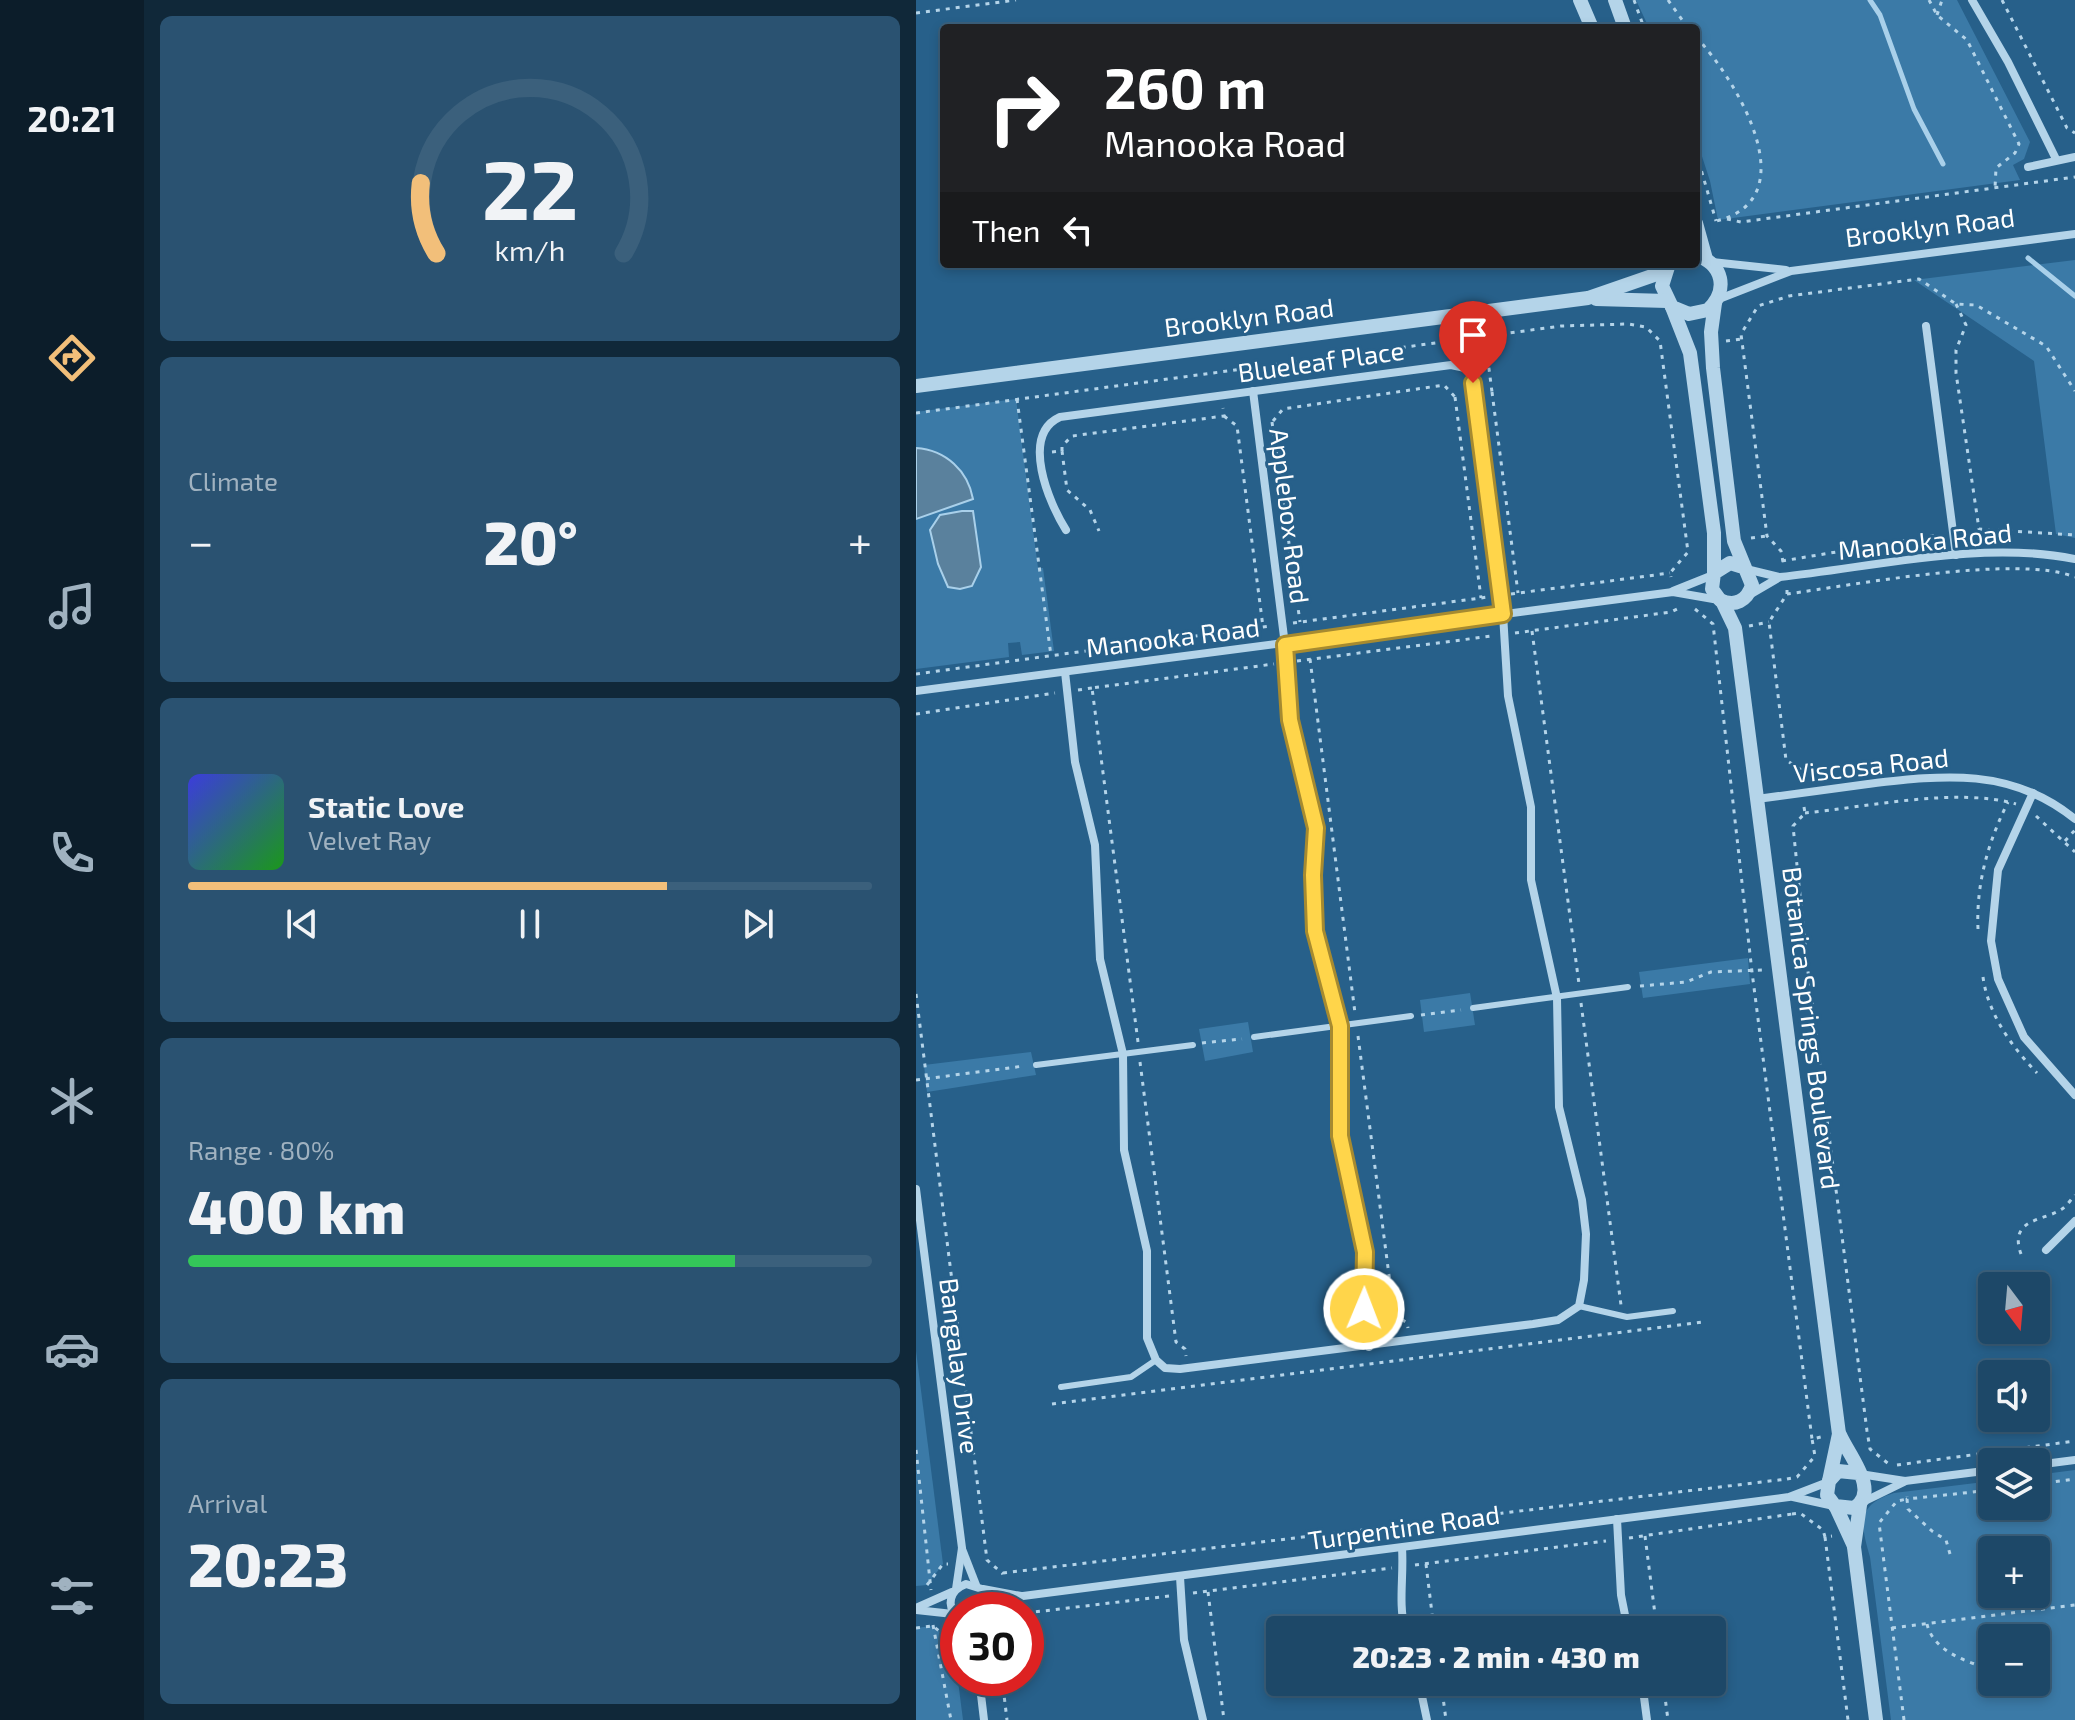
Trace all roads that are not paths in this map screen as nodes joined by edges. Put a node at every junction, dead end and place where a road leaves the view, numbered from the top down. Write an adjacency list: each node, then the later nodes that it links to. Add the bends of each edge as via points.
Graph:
1 (1580, 0): 4 (street)
2 (1615, 0): 5 (street)
3 (1972, 0): 7 (street)
4 (1590, 24)
5 (1624, 24)
6 (2075, 157): 7 (street)
7 (2056, 159): 8 (street)
8 (2028, 167)
9 (2075, 234): 13 (street, Brooklyn Road)
10 (1704, 259): 13 (street, Brooklyn Road); 15 (street, via 1722,283)
11 (1664, 268): 14 (street, Brooklyn Road)
12 (1668, 268): 16 (street, via 1662,286)
13 (1791, 271): 15 (street, Brooklyn Road)
14 (1588, 298): 16 (street, Brooklyn Road); 18 (street, Brooklyn Road)
15 (1717, 301): 16 (street, Brooklyn Road, via 1689,314); 23 (street, via 1711,332 1713,368 1734,541)
16 (1669, 304): 24 (street, via 1690,353 1714,533)
17 (1926, 326): 21 (street)
18 (916, 386)
19 (1253, 391): 20 (street, Blueleaf Place, via 1060,417 1042,432 1041,453 1046,494); 29 (street, Blueleaf Place, via 1458,365 1470,374); 31 (street, Applebox Road)
20 (1066, 530)
21 (1956, 555): 22 (street, Manooka Road, via 2036,551); 25 (street, Manooka Road)
22 (2075, 559)
23 (1744, 568): 24 (street, via 1730,563); 25 (street, Manooka Road); 27 (street, via 1752,585)
24 (1714, 574): 26 (street, Manooka Road); 28 (street, via 1712,589)
25 (1782, 577): 27 (street, Manooka Road)
26 (1673, 592): 28 (street, Manooka Road); 29 (street, Manooka Road)
27 (1746, 598): 28 (street, via 1732,604); 30 (street, Botanica Springs Boulevard)
28 (1721, 601): 30 (street, Botanica Springs Boulevard)
29 (1503, 614): 31 (street, Manooka Road); 38 (street, Blueleaf Place, via 1508,696 1531,807 1531,880)
30 (1735, 628): 35 (street, Botanica Springs Boulevard)
31 (1285, 645): 32 (street, Manooka Road); 41 (street, Applebox Road, via 1296,753 1316,828 1315,931)
32 (1065, 672): 33 (street, Manooka Road); 44 (street, via 1075,762 1095,845 1100,959)
33 (916, 691)
34 (2033, 793): 35 (street, Viscosa Road, via 1953,775); 36 (street, Viscosa Road); 46 (street, via 1998,870 1991,941 1998,979 2024,1037)
35 (1757, 799): 55 (street, Botanica Springs Boulevard)
36 (2075, 819)
37 (1628, 987): 38 (lane)
38 (1557, 998): 39 (lane); 50 (street, Blueleaf Place, via 1559,1107 1586,1234)
39 (1473, 1008)
40 (1411, 1016): 41 (lane)
41 (1340, 1026): 42 (lane); 52 (street, Applebox Road, via 1340,1136 1365,1252)
42 (1254, 1037)
43 (1193, 1045): 44 (lane)
44 (1123, 1054): 45 (lane); 53 (street, via 1124,1150 1147,1251 1147,1338)
45 (1036, 1065)
46 (2075, 1095)
47 (916, 1189): 67 (street, Bangalay Drive)
48 (2075, 1221): 49 (street)
49 (2046, 1250)
50 (1579, 1306): 51 (lane, via 1627,1317); 52 (street, via 1558,1320)
51 (1673, 1311)
52 (1369, 1347): 53 (street, via 1187,1368 1165,1368)
53 (1156, 1360): 54 (lane, via 1131,1377)
54 (1061, 1387)
55 (1839, 1434): 59 (street, Botanica Springs Boulevard); 60 (street, Botanica Springs Boulevard)
56 (2075, 1460): 57 (street)
57 (2050, 1463)
58 (1978, 1472): 61 (street)
59 (1859, 1474): 60 (street, via 1838,1471); 61 (street); 63 (street, via 1867,1491)
60 (1828, 1481): 62 (street, Turpentine Road); 64 (street, via 1827,1495)
61 (1905, 1481): 63 (street)
62 (1789, 1497): 64 (street, Turpentine Road); 65 (street, Turpentine Road)
63 (1860, 1504): 64 (street, via 1847,1510); 66 (street)
64 (1836, 1506): 66 (street)
65 (1617, 1519): 68 (street, Turpentine Road); 78 (street)
66 (1854, 1547): 86 (street)
67 (962, 1548): 70 (street, Bangalay Drive); 71 (street, Bangalay Drive)
68 (1402, 1548): 69 (street, Turpentine Road); 77 (street)
69 (1180, 1577): 74 (street, Turpentine Road); 83 (street, via 1184,1640)
70 (979, 1587): 71 (street, via 966,1584); 72 (street, Bangalay Drive); 73 (street, Turpentine Road)
71 (955, 1590): 75 (street)
72 (983, 1592)
73 (998, 1592)
74 (1044, 1593)
75 (916, 1609): 76 (street)
76 (940, 1614)
77 (1403, 1616)
78 (1625, 1616)
79 (981, 1696): 82 (street)
80 (1422, 1696): 84 (street)
81 (1644, 1696): 85 (street)
82 (984, 1720)
83 (1203, 1720)
84 (1427, 1720)
85 (1647, 1720)
86 (1876, 1720)

